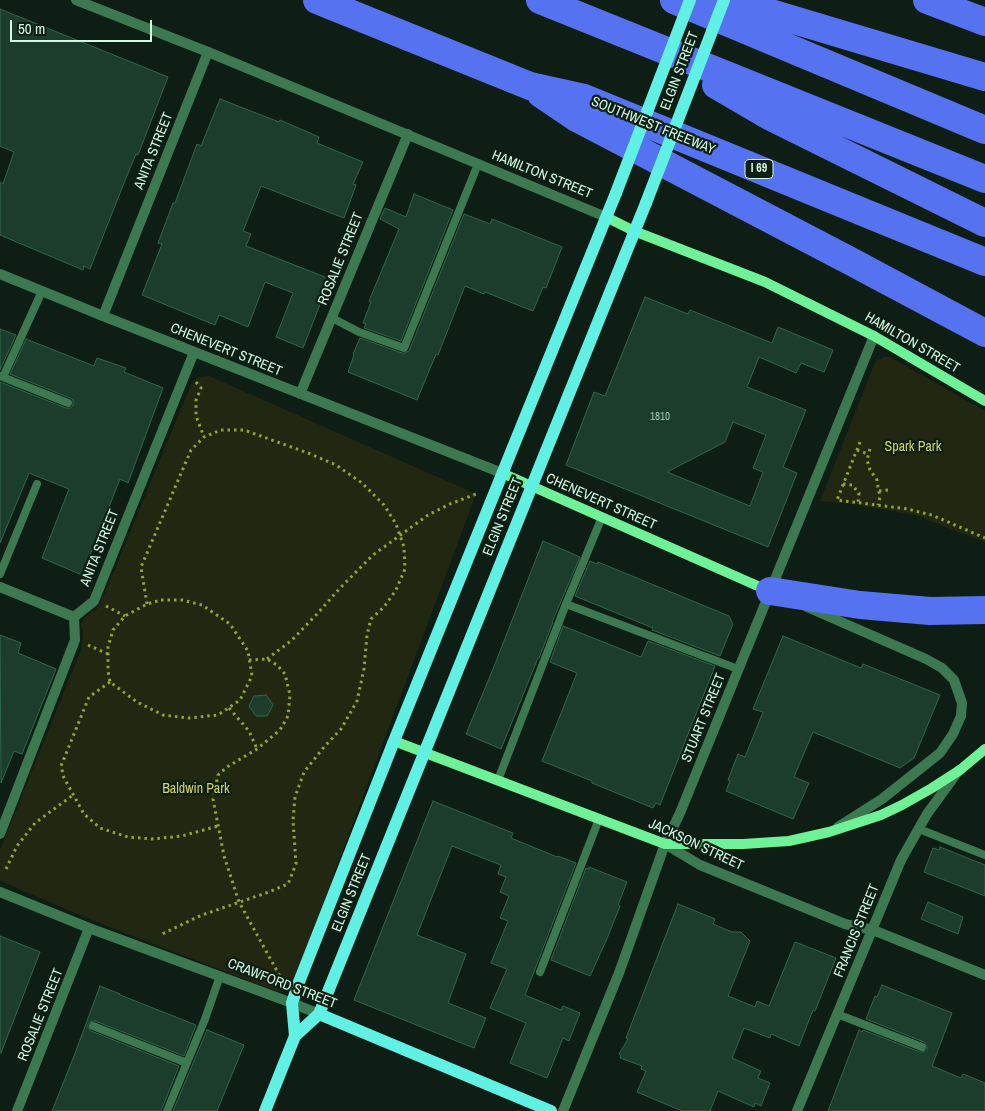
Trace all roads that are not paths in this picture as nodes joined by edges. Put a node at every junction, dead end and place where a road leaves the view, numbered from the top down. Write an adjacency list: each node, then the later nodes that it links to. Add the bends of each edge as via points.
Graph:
1 (76, 0): 10 (street, HAMILTON STREET)
2 (317, 0): 12 (highway, SOUTHWEST FREEWAY / I 69)
3 (540, 0): 9 (highway)
4 (674, 0): 13 (highway)
5 (690, 0): 17 (main road, ELGIN STREET, bridge)
6 (724, 0): 11 (highway); 19 (main road, ELGIN STREET, bridge)
7 (927, 0): 8 (highway)
8 (985, 22)
9 (640, 39): 16 (highway); 18 (highway, via 769,116)
10 (208, 52): 14 (street, HAMILTON STREET); 23 (street, ANITA STREET)
11 (985, 77)
12 (530, 86): 20 (highway, SOUTHWEST FREEWAY / I 69, via 584,98); 25 (highway, via 575,117)
13 (985, 130)
14 (408, 134): 15 (street, HAMILTON STREET); 24 (street, ROSALIE STREET)
15 (478, 164): 17 (street, HAMILTON STREET); 24 (lane, via 404,348 359,332)
16 (985, 179)
17 (606, 217): 19 (main road, HAMILTON STREET); 32 (main road, ELGIN STREET)
18 (985, 223)
19 (634, 231): 26 (main road, HAMILTON STREET, via 765,282); 34 (main road, ELGIN STREET)
20 (985, 262)
21 (0, 274): 22 (street, CHENEVERT STREET)
22 (42, 291): 23 (street, CHENEVERT STREET); 28 (lane)
23 (103, 316): 27 (street, CHENEVERT STREET)
24 (332, 318): 29 (street, ROSALIE STREET)
25 (985, 333)
26 (874, 336): 30 (main road, HAMILTON STREET); 38 (street, STUART STREET)
27 (194, 352): 29 (street, CHENEVERT STREET); 41 (street, ANITA STREET, via 94,600)
28 (2, 376): 31 (lane)
29 (300, 394): 32 (street, CHENEVERT STREET)
30 (985, 401)
31 (68, 403)
32 (502, 473): 34 (main road, CHENEVERT STREET); 43 (main road, ELGIN STREET)
33 (37, 484): 36 (lane)
34 (532, 486): 35 (main road, CHENEVERT STREET); 45 (main road, ELGIN STREET)
35 (602, 517): 38 (main road, CHENEVERT STREET); 39 (lane)
36 (0, 574)
37 (0, 587): 41 (street)
38 (770, 591): 40 (highway, via 930,612); 42 (street, STUART STREET); 50 (street, CHENEVERT STREET, via 942,668 954,680 962,703 961,716 940,753 882,799)
39 (566, 604): 42 (lane); 47 (lane)
40 (985, 610)
41 (74, 617): 51 (street, via 75,640)
42 (738, 669): 52 (street, STUART STREET, via 680,813)
43 (394, 740): 45 (main road, JACKSON STREET); 60 (main road, ELGIN STREET)
44 (985, 749): 46 (main road)
45 (424, 752): 47 (main road, JACKSON STREET); 61 (main road, ELGIN STREET)
46 (960, 770): 49 (street, FRANCIS STREET); 50 (main road, via 881,815)
47 (498, 780): 48 (main road, JACKSON STREET)
48 (599, 819): 52 (main road, JACKSON STREET); 57 (lane)
49 (919, 829): 53 (lane); 56 (street, FRANCIS STREET, via 901,860)
50 (829, 832): 52 (main road, via 789,841)
51 (0, 834)
52 (664, 844): 56 (street, JACKSON STREET, via 700,865 845,924); 71 (street, STUART STREET, via 619,973)
53 (985, 855)
54 (0, 892): 55 (street, CRAWFORD STREET)
55 (89, 928): 59 (street, CRAWFORD STREET); 67 (street, ROSALIE STREET)
56 (873, 930): 58 (street, JACKSON STREET); 62 (street, FRANCIS STREET)
57 (540, 972)
58 (985, 975)
59 (220, 976): 60 (street, CRAWFORD STREET); 66 (lane)
60 (292, 1003): 61 (street, CRAWFORD STREET); 64 (main road, ELGIN STREET)
61 (319, 1014): 64 (main road, ELGIN STREET); 70 (main road, CRAWFORD STREET)
62 (837, 1014): 65 (lane); 72 (street, FRANCIS STREET)
63 (93, 1026): 66 (lane)
64 (295, 1036): 69 (main road, ELGIN STREET)
65 (922, 1046)
66 (187, 1063): 68 (lane)
67 (17, 1111)
68 (167, 1111)
69 (265, 1111)
70 (551, 1111)
71 (563, 1111)
72 (797, 1111)

